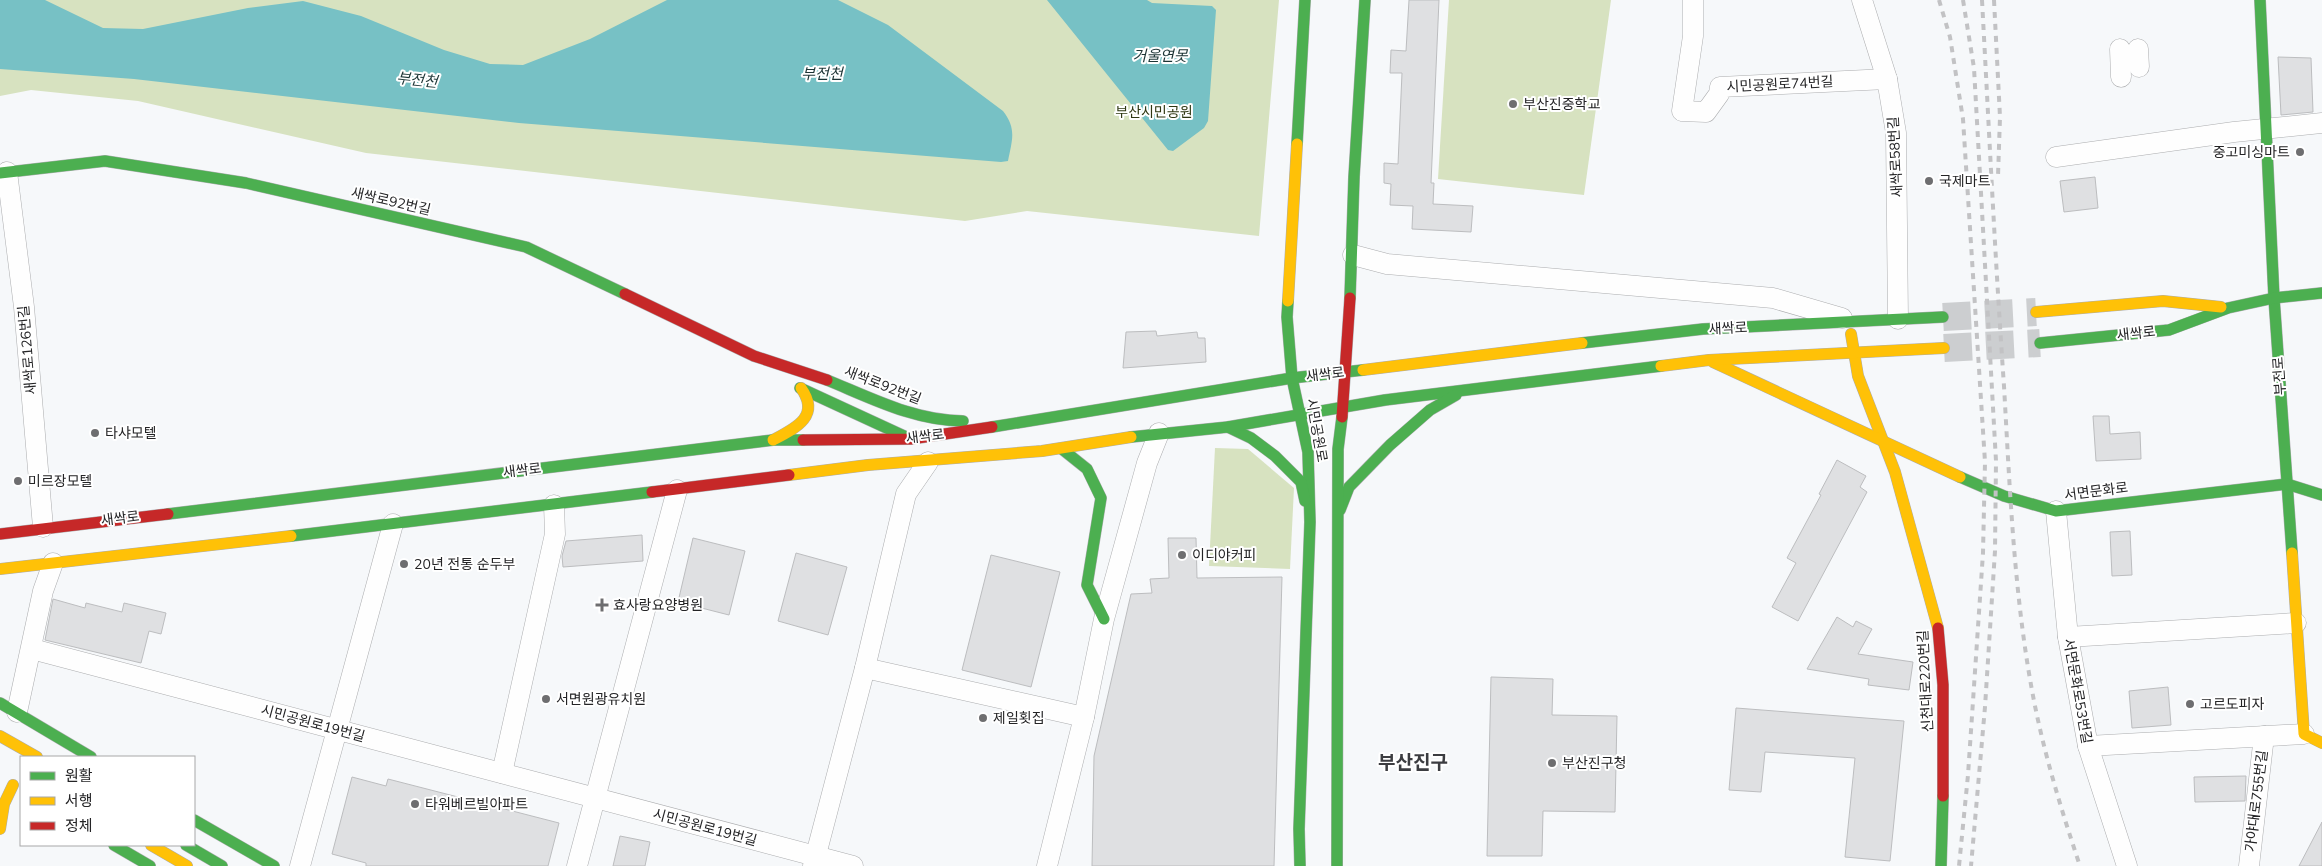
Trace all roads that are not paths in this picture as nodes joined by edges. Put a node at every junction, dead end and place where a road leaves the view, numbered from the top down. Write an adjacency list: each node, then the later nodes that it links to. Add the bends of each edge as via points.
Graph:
1 (1305, 0): 27 (main road, 시민공원로, via 1287,317)
2 (1365, 0): 13 (main road, 시민공원로, via 1354,177)
3 (1693, 0): 8 (street, 시민공원로74번길, via 1693,36 1682,111 1706,112 1719,94 1720,86)
4 (1862, 0): 8 (street, 새싹로58번길)
5 (2260, 0): 10 (main road, 부전로)
6 (2132, 55): 7 (street)
7 (2121, 77)
8 (1887, 79): 19 (street, 새싹로58번길, via 1896,133)
9 (2322, 123): 10 (street)
10 (2266, 129): 11 (street); 15 (main road, 부전로)
11 (2056, 157)
12 (3, 173): 24 (main road, 새싹로92번길, via 105,161 246,183 526,247); 48 (street, 새싹로126번길, via 24,307)
13 (1353, 255): 20 (street, 새싹로, via 1387,264 1773,298); 26 (main road, 시민공원로)
14 (2322, 293): 15 (main road, 새싹로)
15 (2274, 298): 16 (main road, 새싹로); 40 (main road, 부전로)
16 (2228, 308): 17 (main road, 새싹로, via 2164,301); 21 (main road, 새싹로, via 2169,330)
17 (2036, 312)
18 (1942, 317): 19 (main road, 새싹로)
19 (1898, 319): 20 (main road, 새싹로)
20 (1849, 320): 23 (main road); 26 (main road, 새싹로, via 1703,329)
21 (2040, 343)
22 (1944, 348): 23 (main road, 새싹로)
23 (1854, 353): 25 (main road, 새싹로); 37 (main road, via 1858,376)
24 (754, 356): 28 (main road, 새싹로92번길); 32 (main road, 새싹로92번길, via 807,372 904,412 944,421)
25 (1709, 360): 29 (main road, 새싹로); 37 (main road, 서면문화로)
26 (1346, 372): 27 (main road, 새싹로); 30 (main road, 시민공원로)
27 (1292, 378): 31 (main road, 시민공원로); 32 (main road, 새싹로)
28 (793, 383): 35 (main road, 새싹로92번길); 36 (main road, via 808,399 809,411 797,427)
29 (1464, 390): 30 (main road, 새싹로); 45 (main road, via 1430,410 1390,445 1349,487)
30 (1343, 406): 31 (main road, 새싹로); 45 (main road, 시민공원로, via 1338,449)
31 (1300, 416): 33 (main road, 새싹로); 46 (main road, 시민공원로, via 1308,452)
32 (1035, 420): 35 (main road, 새싹로)
33 (1228, 428): 34 (main road, 새싹로); 46 (main road, via 1257,442 1301,482)
34 (1159, 433): 38 (main road, 새싹로); 52 (street, via 1147,463)
35 (911, 439): 36 (main road, 새싹로); 39 (main road, 새싹로92번길)
36 (773, 440): 48 (main road, 새싹로)
37 (1884, 443): 44 (main road, 서면문화로, via 2004,496); 88 (main road, 신천대로220번길, via 1937,620 1943,685 1944,832)
38 (1062, 449): 39 (main road, 새싹로); 52 (main road, via 1087,469 1101,498 1087,585)
39 (928, 462): 41 (main road, 새싹로, via 868,465); 56 (street, 새싹로, via 906,494)
40 (2287, 484): 42 (main road, 서면문화로); 44 (main road, 서면문화로); 53 (main road, 부전로)
41 (677, 490): 43 (main road, 새싹로); 71 (street)
42 (2322, 495)
43 (554, 505): 47 (main road, 새싹로); 68 (street, via 555,534)
44 (2056, 511): 54 (street, 서면문화로53번길)
45 (1337, 516): 87 (main road, 시민공원로)
46 (1310, 522): 86 (main road, 시민공원로)
47 (393, 524): 50 (main road, 새싹로); 60 (street)
48 (43, 527): 49 (main road, 새싹로)
49 (0, 534)
50 (53, 563): 51 (main road, 새싹로); 55 (street, via 43,591)
51 (0, 569)
52 (1104, 620): 59 (street)
53 (2296, 623): 54 (street); 61 (main road, 부전로)
54 (2068, 637): 65 (street, 서면문화로53번길)
55 (32, 649): 58 (street); 60 (street, 시민공원로19번길)
56 (865, 668): 59 (street); 77 (street)
57 (0, 703): 58 (main road)
58 (18, 712): 67 (main road)
59 (1084, 717): 85 (street)
60 (337, 730): 68 (street, 시민공원로19번길); 82 (street)
61 (2304, 734): 63 (street); 64 (main road)
62 (0, 736): 66 (main road)
63 (2264, 736): 65 (street); 90 (street, 가야대로755번길)
64 (2322, 743)
65 (2088, 746): 89 (street, 서면문화로53번길)
66 (35, 756)
67 (89, 756)
68 (502, 773): 71 (street, 시민공원로19번길)
69 (0, 778): 70 (main road)
70 (17, 788): 73 (main road, via 4,804)
71 (595, 798): 77 (street, 시민공원로19번길); 83 (street)
72 (195, 821): 81 (main road)
73 (0, 829)
74 (116, 846): 78 (main road)
75 (153, 846): 79 (main road)
76 (188, 846): 80 (main road)
77 (814, 861): 84 (street, 시민공원로19번길)
78 (150, 866)
79 (187, 866)
80 (222, 866)
81 (274, 866)
82 (300, 866)
83 (577, 866)
84 (853, 866)
85 (1047, 866)
86 (1300, 866)
87 (1337, 866)
88 (1941, 866)
89 (2128, 866)
90 (2249, 866)

